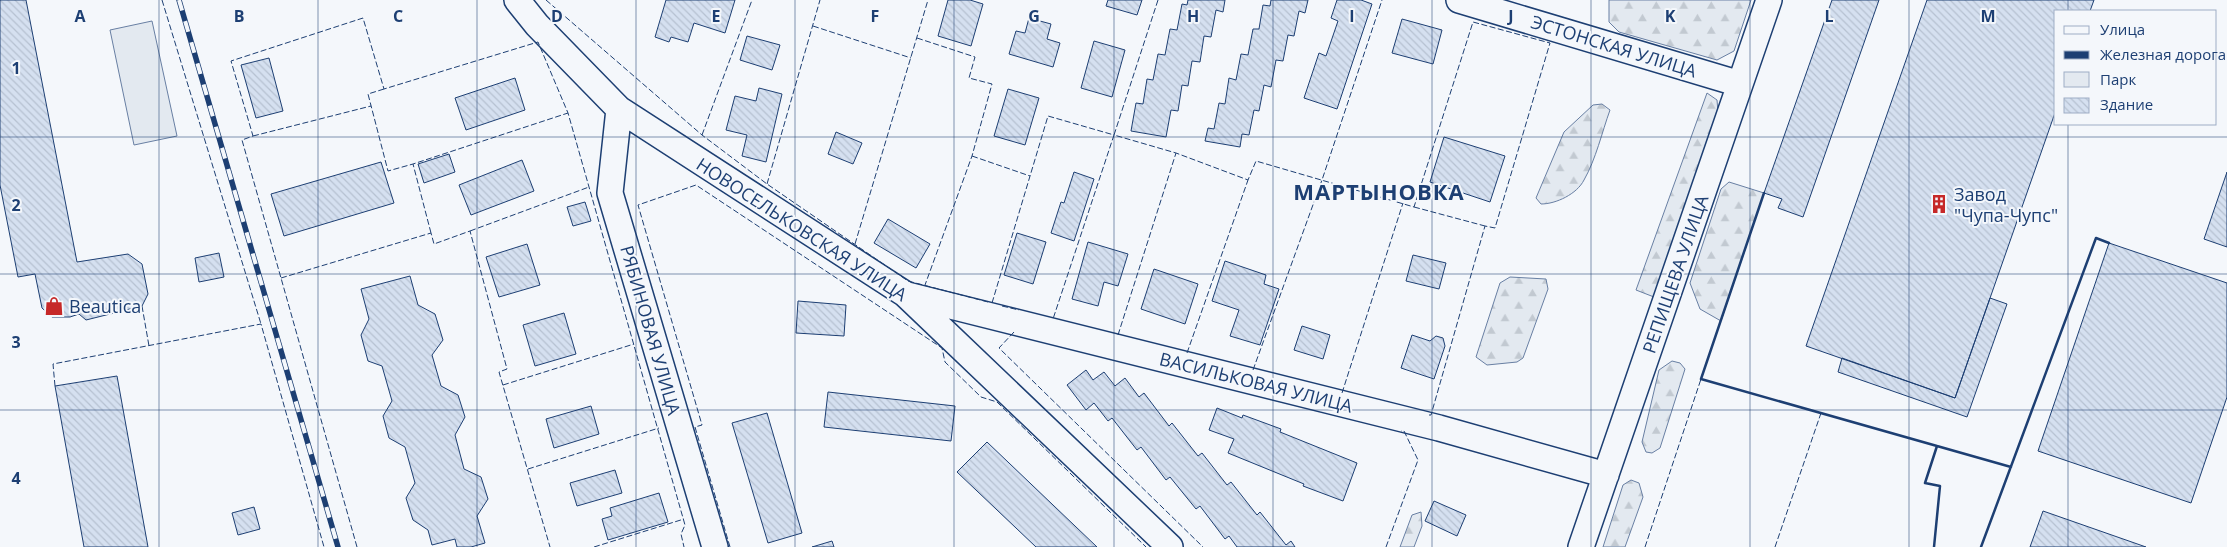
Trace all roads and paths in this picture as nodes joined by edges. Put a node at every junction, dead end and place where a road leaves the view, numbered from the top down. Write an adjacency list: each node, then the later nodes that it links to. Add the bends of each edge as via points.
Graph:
1 (517, 0): 5 (street, НОВОСЕЛЬКОВСКАЯ УЛИЦА)
2 (1459, 0): 4 (street, ЭСТОНСКАЯ УЛИЦА)
3 (1769, 0): 4 (street, РЕПИЩЕВА УЛИЦА)
4 (1740, 84): 7 (street, РЕПИЩЕВА УЛИЦА)
5 (619, 109): 6 (street, НОВОСЕЛЬКОВСКАЯ УЛИЦА); 8 (street, РЯБИНОВАЯ УЛИЦА, via 610,193)
6 (905, 294): 7 (street, ВАСИЛЬКОВАЯ УЛИЦА, via 1448,430); 9 (street, НОВОСЕЛЬКОВСКАЯ УЛИЦА)
7 (1606, 475): 10 (street, РЕПИЩЕВА УЛИЦА)
8 (715, 547)
9 (1170, 547)
10 (1581, 547)

